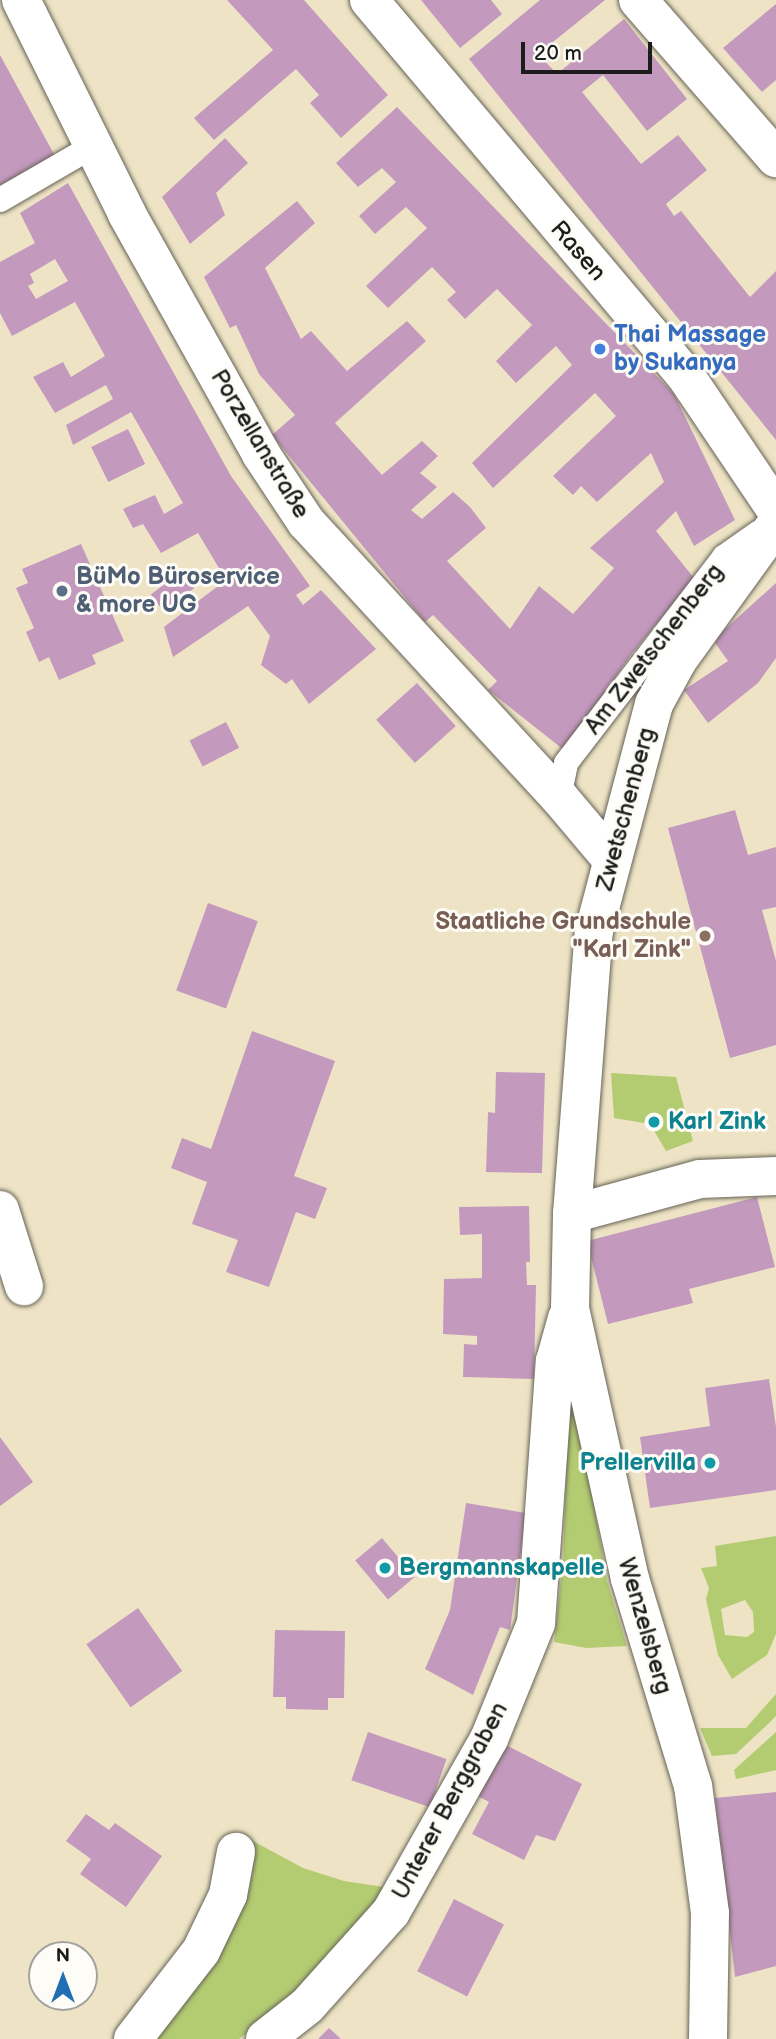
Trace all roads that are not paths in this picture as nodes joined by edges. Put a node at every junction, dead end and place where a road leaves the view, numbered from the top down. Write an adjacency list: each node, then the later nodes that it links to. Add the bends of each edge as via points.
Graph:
1 (21, 0): 4 (street, Porzellanstraße)
2 (369, 0): 7 (street, Rasen, via 685,375)
3 (638, 0): 5 (street)
4 (94, 145): 6 (lane); 9 (street, Porzellanstraße, via 127,214 261,454 306,522)
5 (776, 158)
6 (0, 200)
7 (776, 510)
8 (776, 522): 9 (lane, Am Zwetschenberg, via 724,557 566,763); 10 (street, Zwetschenberg, via 678,660 654,704)
9 (559, 797): 10 (street, Porzellanstraße)
10 (612, 860): 13 (street, Zwetschenberg, via 594,931)
11 (776, 1176): 13 (street, via 700,1179)
12 (0, 1210): 14 (street)
13 (572, 1214): 15 (street, Wenzelsberg)
14 (24, 1286)
15 (570, 1309): 18 (street, Unterer Berggraben, via 555,1361 536,1623 489,1739 391,1912 307,2006); 19 (street, Wenzelsberg, via 630,1579 693,1786 710,1913)
16 (236, 1852): 17 (street, via 228,1895 201,1951)
17 (133, 2039)
18 (265, 2039)
19 (708, 2039)

